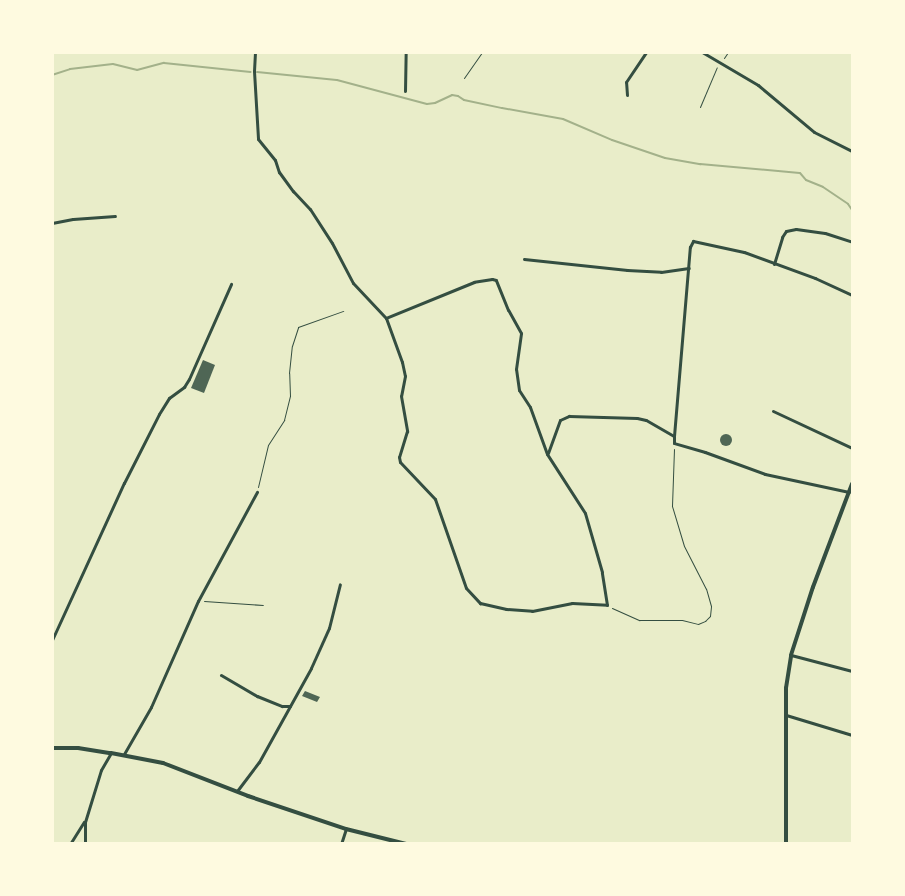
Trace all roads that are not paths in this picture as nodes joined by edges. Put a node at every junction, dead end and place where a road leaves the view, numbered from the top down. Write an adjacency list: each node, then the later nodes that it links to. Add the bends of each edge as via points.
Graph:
1 (255, 52): 16 (street, via 258,139 332,243 353,283)
2 (406, 52): 5 (street)
3 (646, 52): 6 (street, via 626,82)
4 (702, 52): 7 (street, via 758,85 814,132)
5 (405, 91)
6 (627, 95)
7 (852, 151)
8 (115, 216): 9 (street)
9 (52, 224)
10 (852, 242): 12 (street, via 796,229 786,231)
11 (524, 259): 13 (street, via 652,271)
12 (774, 264): 13 (street, via 744,252 693,241); 15 (street)
13 (689, 268): 18 (street)
14 (231, 284): 25 (street, via 189,379 169,398 128,474)
15 (852, 295)
16 (386, 318): 20 (street, via 474,282 496,280 521,333 516,382 532,412); 20 (street, via 405,376 401,396 407,431 400,462 436,499 462,579 472,597 480,603 532,611 572,603 608,605 585,513)
17 (773, 411): 19 (street)
18 (674, 436): 20 (street, via 637,418 569,416 560,420); 23 (street, via 674,443 781,478)
19 (852, 448)
20 (547, 454)
21 (852, 484): 23 (street)
22 (256, 492): 34 (street, via 198,601 151,707)
23 (849, 492): 26 (street, via 815,579)
24 (340, 584): 29 (street, via 329,628)
25 (52, 640)
26 (791, 655): 27 (street); 30 (street)
27 (852, 671)
28 (221, 675): 29 (street, via 257,696)
29 (290, 706): 35 (street, via 259,762)
30 (786, 715): 31 (street); 42 (street)
31 (852, 735)
32 (52, 748): 33 (street)
33 (111, 753): 34 (street); 36 (street, via 101,770)
34 (124, 754): 35 (street, via 163,763)
35 (237, 791): 37 (street)
36 (85, 822): 38 (street); 39 (street)
37 (346, 829): 40 (street); 41 (street)
38 (70, 844)
39 (85, 844)
40 (341, 844)
41 (406, 844)
42 (786, 844)

